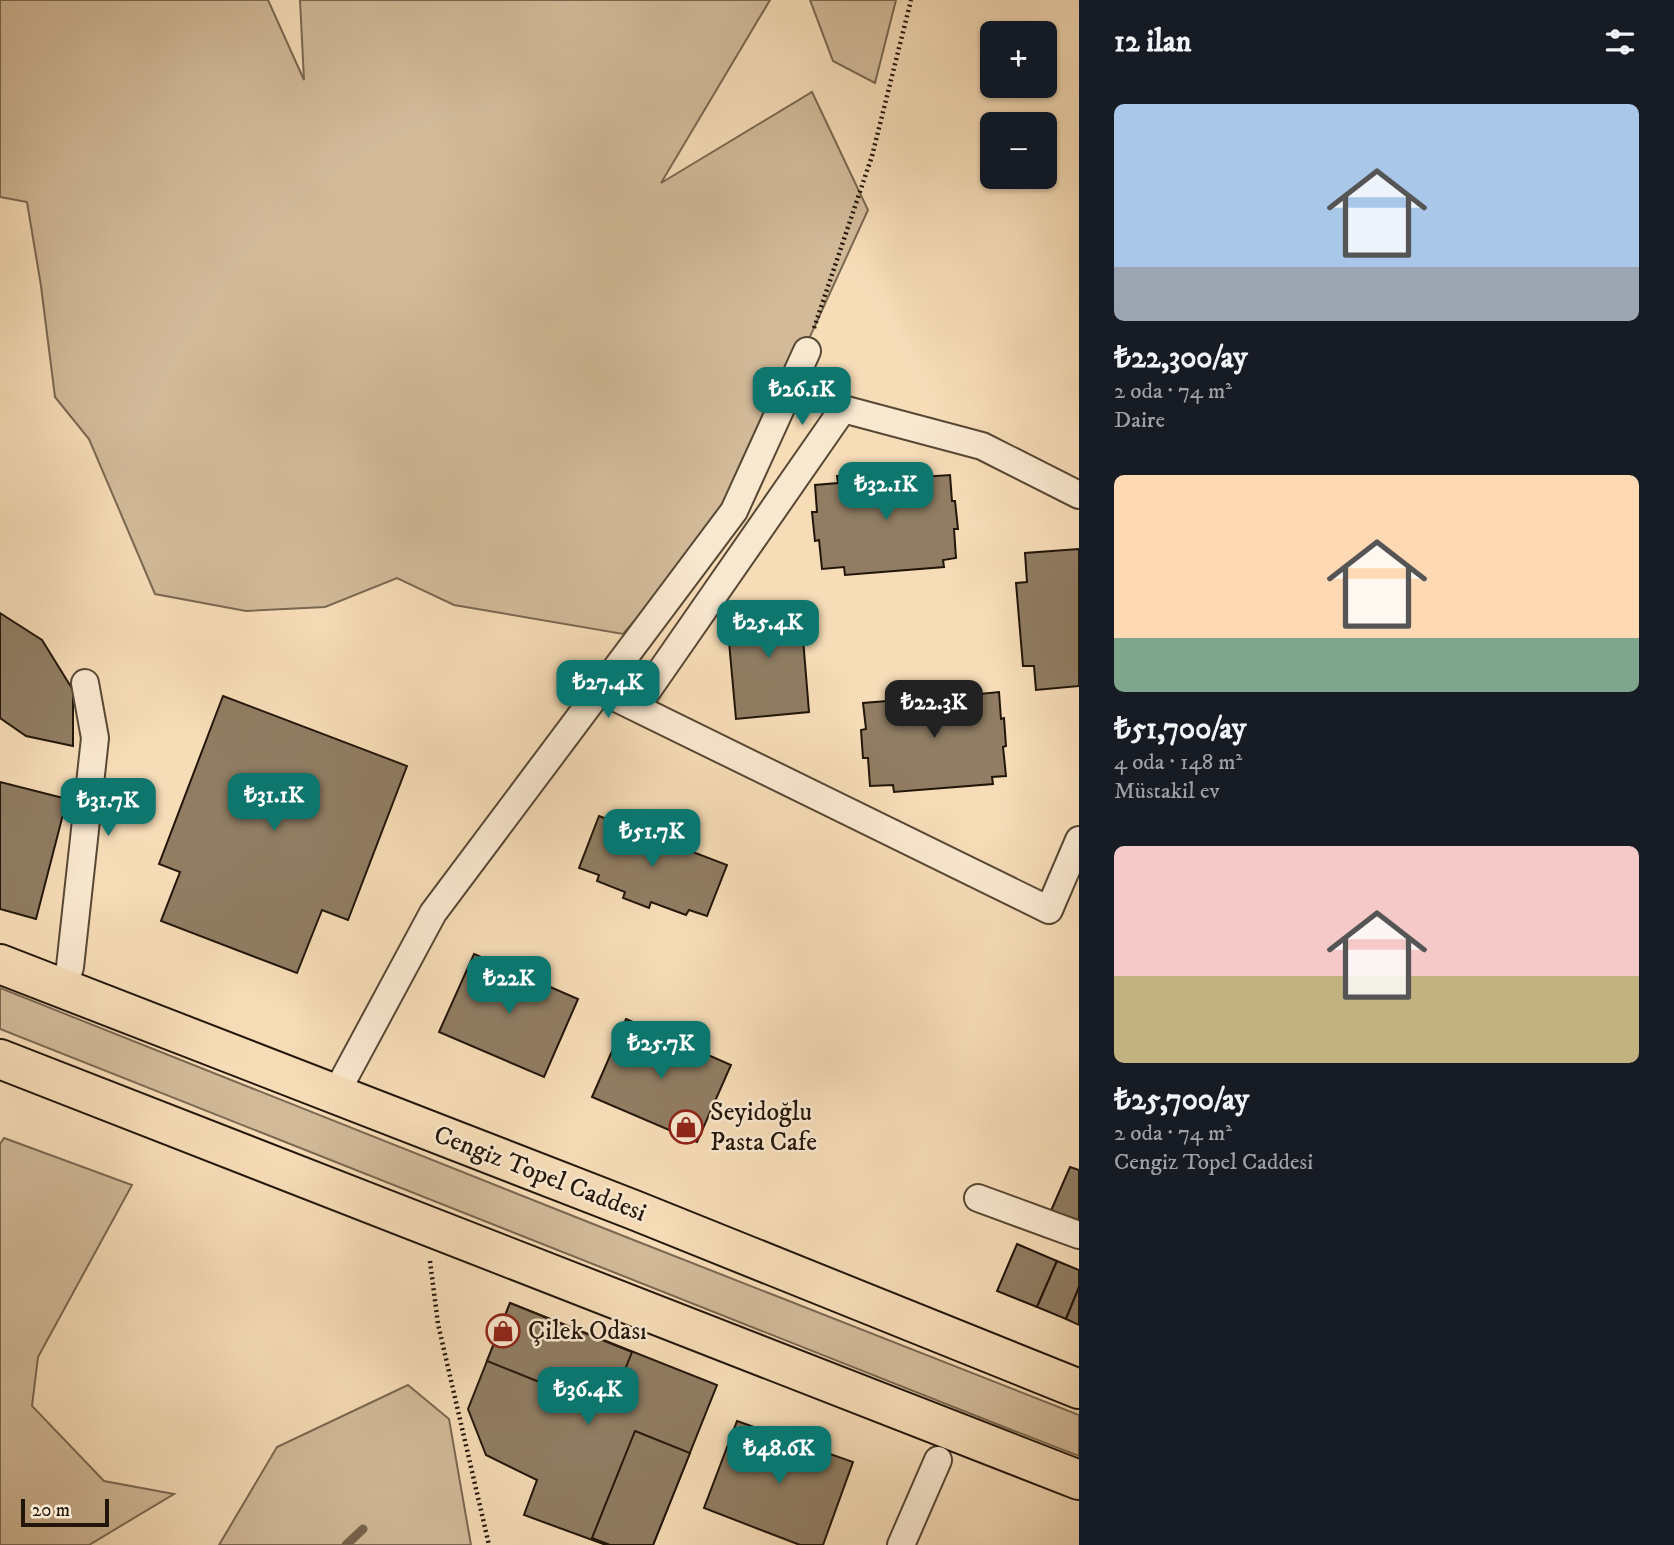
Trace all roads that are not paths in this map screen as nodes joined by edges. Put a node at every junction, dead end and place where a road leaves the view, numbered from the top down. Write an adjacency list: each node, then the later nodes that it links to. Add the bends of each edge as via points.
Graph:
1 (807, 351): 4 (street, via 734,512)
2 (1079, 495): 5 (street, via 982,446 843,409)
3 (85, 683): 8 (street, via 95,738 70,967)
4 (600, 690): 5 (street); 10 (street, via 433,913)
5 (636, 707): 6 (street, via 1049,910)
6 (1079, 840)
7 (0, 964): 8 (main road, Cengiz Topel Caddesi)
8 (63, 989): 10 (main road, Cengiz Topel Caddesi)
9 (0, 1059): 15 (main road)
10 (335, 1095): 13 (main road, Cengiz Topel Caddesi)
11 (978, 1198): 12 (street)
12 (1079, 1235)
13 (1079, 1389)
14 (938, 1460): 16 (street)
15 (1079, 1480)
16 (901, 1545)

